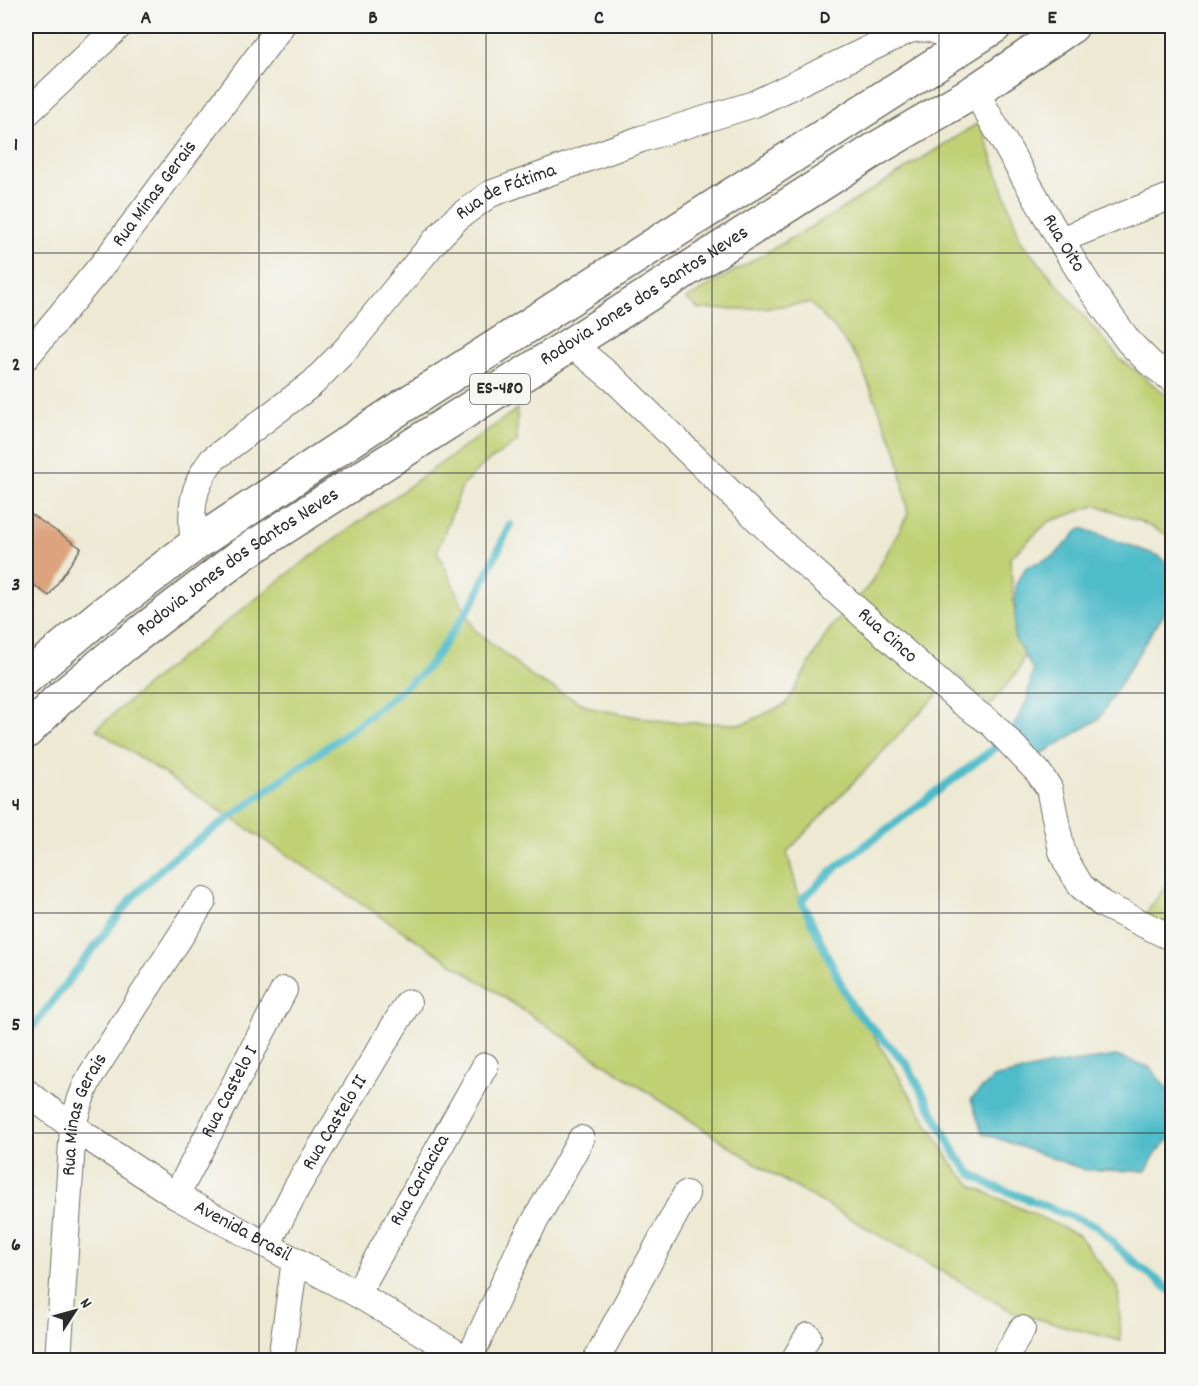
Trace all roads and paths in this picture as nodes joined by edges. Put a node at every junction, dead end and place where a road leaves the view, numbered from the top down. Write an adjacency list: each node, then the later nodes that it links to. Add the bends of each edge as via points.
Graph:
1 (119, 26): 7 (street)
2 (281, 26): 11 (street, Rua Minas Gerais, via 107,259)
3 (995, 26): 5 (main road, Rodovia Jones dos Santos Neves / ES-480)
4 (1072, 26): 6 (main road, Rodovia Jones dos Santos Neves / ES-480)
5 (960, 48): 13 (main road, Rodovia Jones dos Santos Neves / ES-480); 13 (street, Rua de Fátima, via 935,29 909,30 754,104 490,194 442,234 313,384 212,460 200,477 194,496)
6 (975, 91): 9 (street, Rua Oito); 10 (main road, Rodovia Jones dos Santos Neves / ES-480, via 879,147)
7 (26, 114)
8 (1173, 196): 9 (street)
9 (1060, 240): 12 (street, Rua Oito, via 1129,342)
10 (570, 343): 15 (main road, Rodovia Jones dos Santos Neves / ES-480, via 244,553 123,646); 17 (street, Rua Cinco, via 616,381 784,545 960,701 992,724 1038,772 1049,788 1064,857 1081,886 1102,904)
11 (26, 357)
12 (1173, 379)
13 (194, 544): 14 (main road, Rodovia Jones dos Santos Neves / ES-480)
14 (26, 678)
15 (26, 732)
16 (203, 901): 22 (street, Rua Minas Gerais, via 91,1075)
17 (1173, 938)
18 (284, 990): 25 (street, Rua Castelo I)
19 (408, 1003): 26 (street, Rua Castelo II, via 297,1187)
20 (485, 1066): 28 (street, Rua Cariacica)
21 (26, 1092): 22 (street, Avenida Brasil)
22 (73, 1127): 25 (street, Avenida Brasil); 31 (street, Rua Minas Gerais)
23 (581, 1139): 33 (street, via 521,1246)
24 (686, 1194): 34 (street)
25 (176, 1196): 26 (street, Avenida Brasil)
26 (267, 1245): 27 (street, Avenida Brasil)
27 (295, 1260): 28 (street, Avenida Brasil); 32 (street)
28 (357, 1294): 33 (street, Avenida Brasil)
29 (1022, 1329): 36 (street)
30 (808, 1336): 35 (street)
31 (58, 1360)
32 (281, 1360)
33 (469, 1360)
34 (596, 1360)
35 (794, 1360)
36 (1004, 1360)

